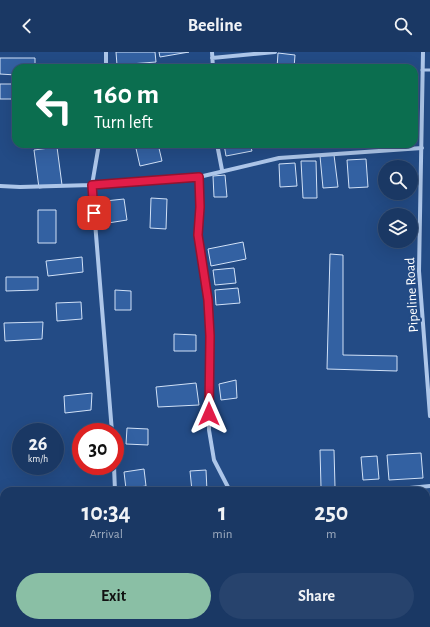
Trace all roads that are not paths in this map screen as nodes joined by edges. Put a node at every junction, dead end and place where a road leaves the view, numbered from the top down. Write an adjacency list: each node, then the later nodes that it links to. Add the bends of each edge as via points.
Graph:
1 (106, 52): 6 (street)
2 (212, 52): 5 (street)
3 (275, 52): 5 (street)
4 (423, 52): 8 (street, Pipeline Road)
5 (212, 58): 7 (street)
6 (106, 64)
7 (213, 64)
8 (422, 70): 9 (lane); 12 (street, Pipeline Road)
9 (430, 70)
10 (98, 148): 15 (street)
11 (218, 148): 13 (street)
12 (422, 148): 13 (street, via 279,158); 17 (street, Pipeline Road, via 419,271)
13 (222, 170): 14 (street)
14 (199, 177): 15 (street); 22 (street, via 198,235 208,300 210,336 209,430 214,460)
15 (92, 185): 16 (street); 18 (street)
16 (0, 186)
17 (430, 416)
18 (111, 423)
19 (114, 475): 21 (street)
20 (430, 486): 23 (street)
21 (115, 487)
22 (228, 487)
23 (420, 487)

